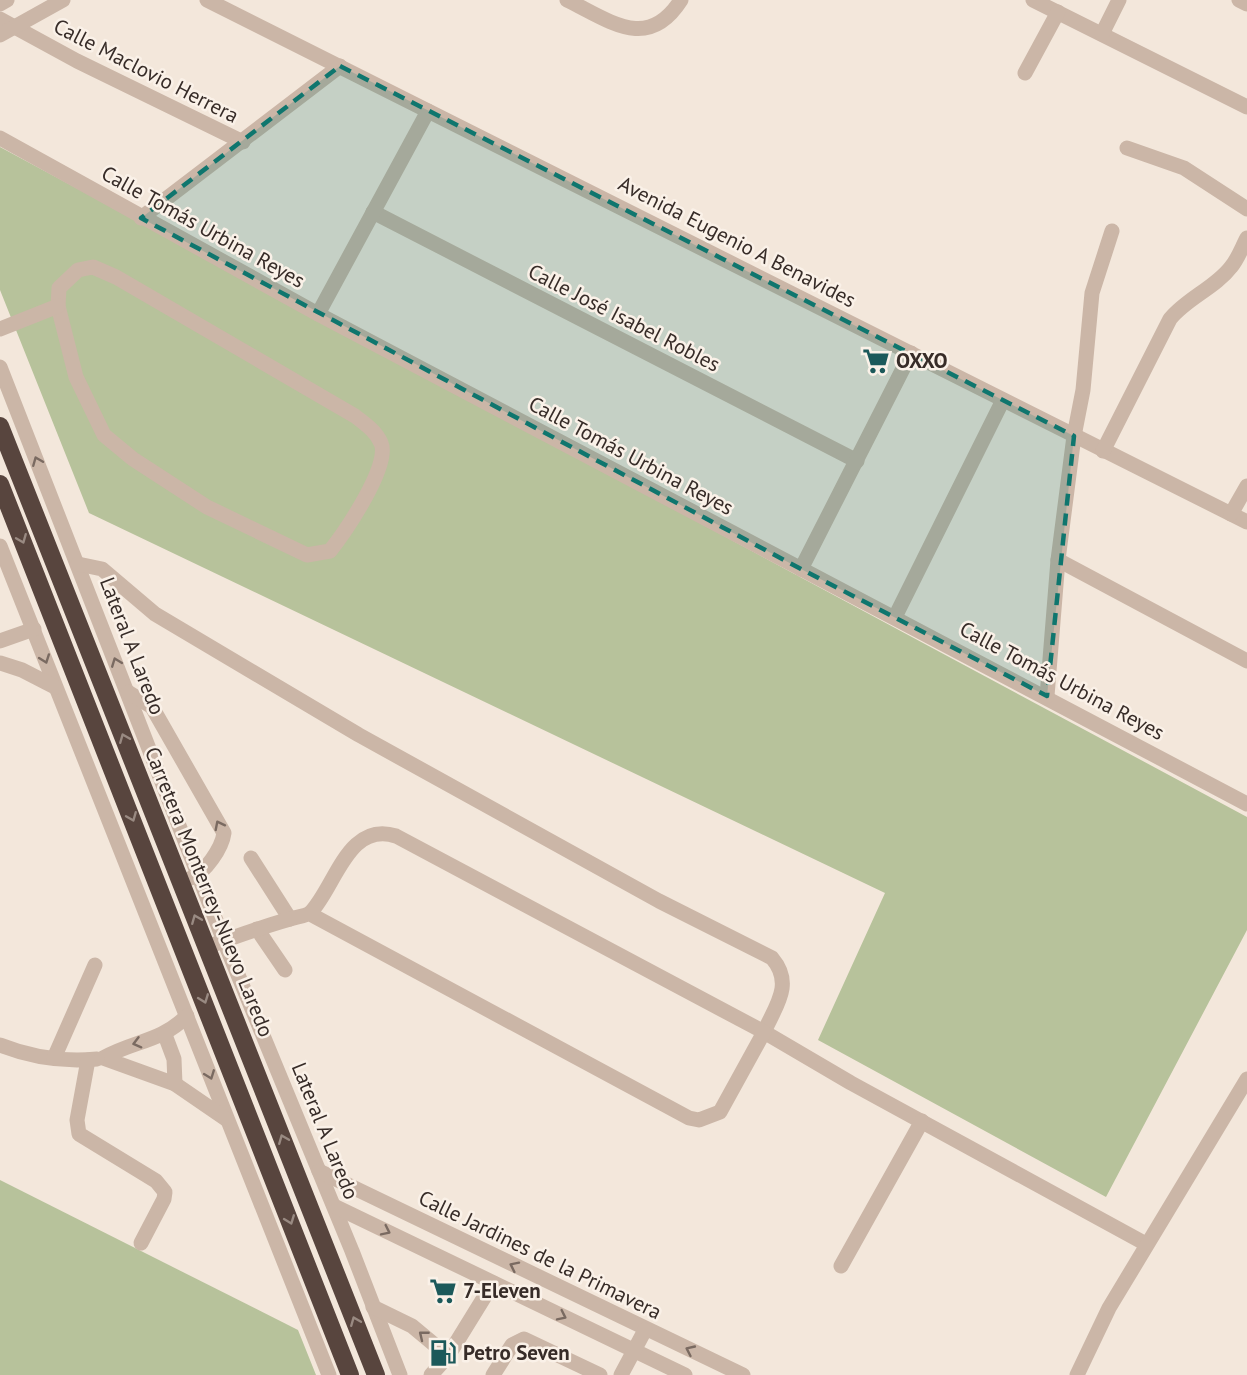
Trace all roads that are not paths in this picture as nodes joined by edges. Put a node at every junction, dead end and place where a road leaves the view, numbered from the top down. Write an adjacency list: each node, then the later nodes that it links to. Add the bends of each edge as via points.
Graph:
1 (7, 0): 9 (street)
2 (63, 0): 13 (street)
3 (207, 0): 16 (street, Avenida Eugenio A Benavides)
4 (567, 0): 5 (street, via 623,27 650,28 670,18)
5 (681, 0)
6 (1034, 0): 11 (street)
7 (1119, 0): 14 (street)
8 (1239, 0): 10 (street)
9 (0, 4)
10 (1247, 4)
11 (1058, 12): 14 (street); 17 (street)
12 (0, 19): 13 (street, Calle Maclovio Herrera)
13 (14, 27): 15 (street); 21 (street, Calle Maclovio Herrera)
14 (1102, 34): 18 (street)
15 (0, 35)
16 (340, 66): 19 (street, Avenida Eugenio A Benavides); 21 (street)
17 (1025, 74)
18 (1247, 107)
19 (428, 111): 24 (street); 31 (street, Avenida Eugenio A Benavides)
20 (0, 138): 25 (street, Calle Tomás Urbina Reyes)
21 (243, 142): 25 (street)
22 (1127, 148): 23 (street, via 1184,168)
23 (1247, 209)
24 (373, 212): 29 (street); 37 (street, Calle José Isabel Robles)
25 (141, 218): 29 (street, Calle Tomás Urbina Reyes)
26 (1112, 231): 35 (street, via 1092,293 1083,390)
27 (1247, 238): 36 (street, via 1233,266 1181,305 1170,319)
28 (58, 306): 28 (street, via 76,376 104,435 133,459 207,507 307,555 330,551 382,464 382,444 372,429 104,271 93,267 67,279 59,288); 30 (street)
29 (318, 314): 45 (street, Calle Tomás Urbina Reyes)
30 (0, 329)
31 (911, 353): 33 (street, Avenida Eugenio A Benavides); 37 (street)
32 (0, 367): 44 (street, Lateral A Laredo, one-way to 32)
33 (1003, 400): 35 (street, Avenida Eugenio A Benavides); 46 (street)
34 (0, 426): 57 (highway, Carretera Monterrey-Nuevo Laredo, one-way to 34)
35 (1074, 436): 36 (street, Avenida Eugenio A Benavides); 43 (street)
36 (1103, 451): 40 (street, Avenida Eugenio A Benavides)
37 (857, 461): 45 (street)
38 (0, 484): 85 (highway, one-way to 85)
39 (1247, 486): 40 (street)
40 (1231, 514): 41 (street, Avenida Eugenio A Benavides)
41 (1247, 522)
42 (0, 546): 47 (street)
43 (1058, 560): 49 (street); 53 (street)
44 (78, 564): 52 (street, Lateral A Laredo, one-way to 44); 65 (street, via 102,569 155,614 359,735 659,901 772,958 781,969 785,984)
45 (801, 569): 46 (street, Calle Tomás Urbina Reyes)
46 (895, 617): 53 (street, Calle Tomás Urbina Reyes)
47 (34, 629): 48 (street); 51 (street, one-way to 51)
48 (0, 641)
49 (1247, 661)
50 (0, 663): 51 (street)
51 (55, 687): 64 (street)
52 (128, 692): 56 (street, Lateral A Laredo); 56 (street, one-way to 52, via 224,833 152,707)
53 (1047, 696): 54 (street, Calle Tomás Urbina Reyes)
54 (1247, 804)
55 (251, 858): 59 (street)
56 (199, 875): 57 (street); 61 (street, Lateral A Laredo)
57 (181, 883): 61 (highway, Carretera Monterrey-Nuevo Laredo, one-way to 57)
58 (310, 914): 59 (street); 65 (street, via 347,856 361,841 383,832); 65 (street, via 689,1118 699,1120 720,1112)
59 (290, 919): 60 (street)
60 (257, 929): 61 (street); 63 (street)
61 (215, 944): 74 (street, Lateral A Laredo); 86 (highway, Carretera Monterrey-Nuevo Laredo, one-way to 61)
62 (95, 965): 68 (street)
63 (285, 970)
64 (187, 1016): 66 (street); 72 (street, one-way to 72)
65 (764, 1032): 73 (street)
66 (165, 1035): 69 (street, one-way to 69); 71 (street, via 174,1059)
67 (0, 1045): 68 (street)
68 (54, 1058): 69 (street)
69 (96, 1059): 71 (street); 76 (street, via 77,1120 79,1134 156,1181 165,1192)
70 (1247, 1079): 77 (street)
71 (175, 1084): 72 (street)
72 (227, 1119): 84 (street)
73 (922, 1121): 77 (street); 78 (street)
74 (319, 1171): 75 (street, Lateral A Laredo); 81 (street, Calle Jardines de la Primavera, one-way to 74)
75 (334, 1206): 79 (street, one-way to 79); 80 (street, Lateral A Laredo)
76 (141, 1243)
77 (1146, 1244): 94 (street)
78 (841, 1266)
79 (493, 1283): 82 (street, one-way to 82); 83 (street)
80 (373, 1306): 83 (street, one-way to 80, via 412,1326); 87 (street, Lateral A Laredo)
81 (645, 1330): 82 (street); 93 (street, Calle Jardines de la Primavera, one-way to 81)
82 (634, 1351): 91 (street); 92 (street)
83 (448, 1356): 88 (street)
84 (329, 1375)
85 (350, 1375)
86 (376, 1375)
87 (400, 1375)
88 (431, 1375)
89 (494, 1375): 90 (street, via 512,1344 524,1339)
90 (600, 1375)
91 (621, 1375)
92 (685, 1375)
93 (743, 1375)
94 (1077, 1375)

